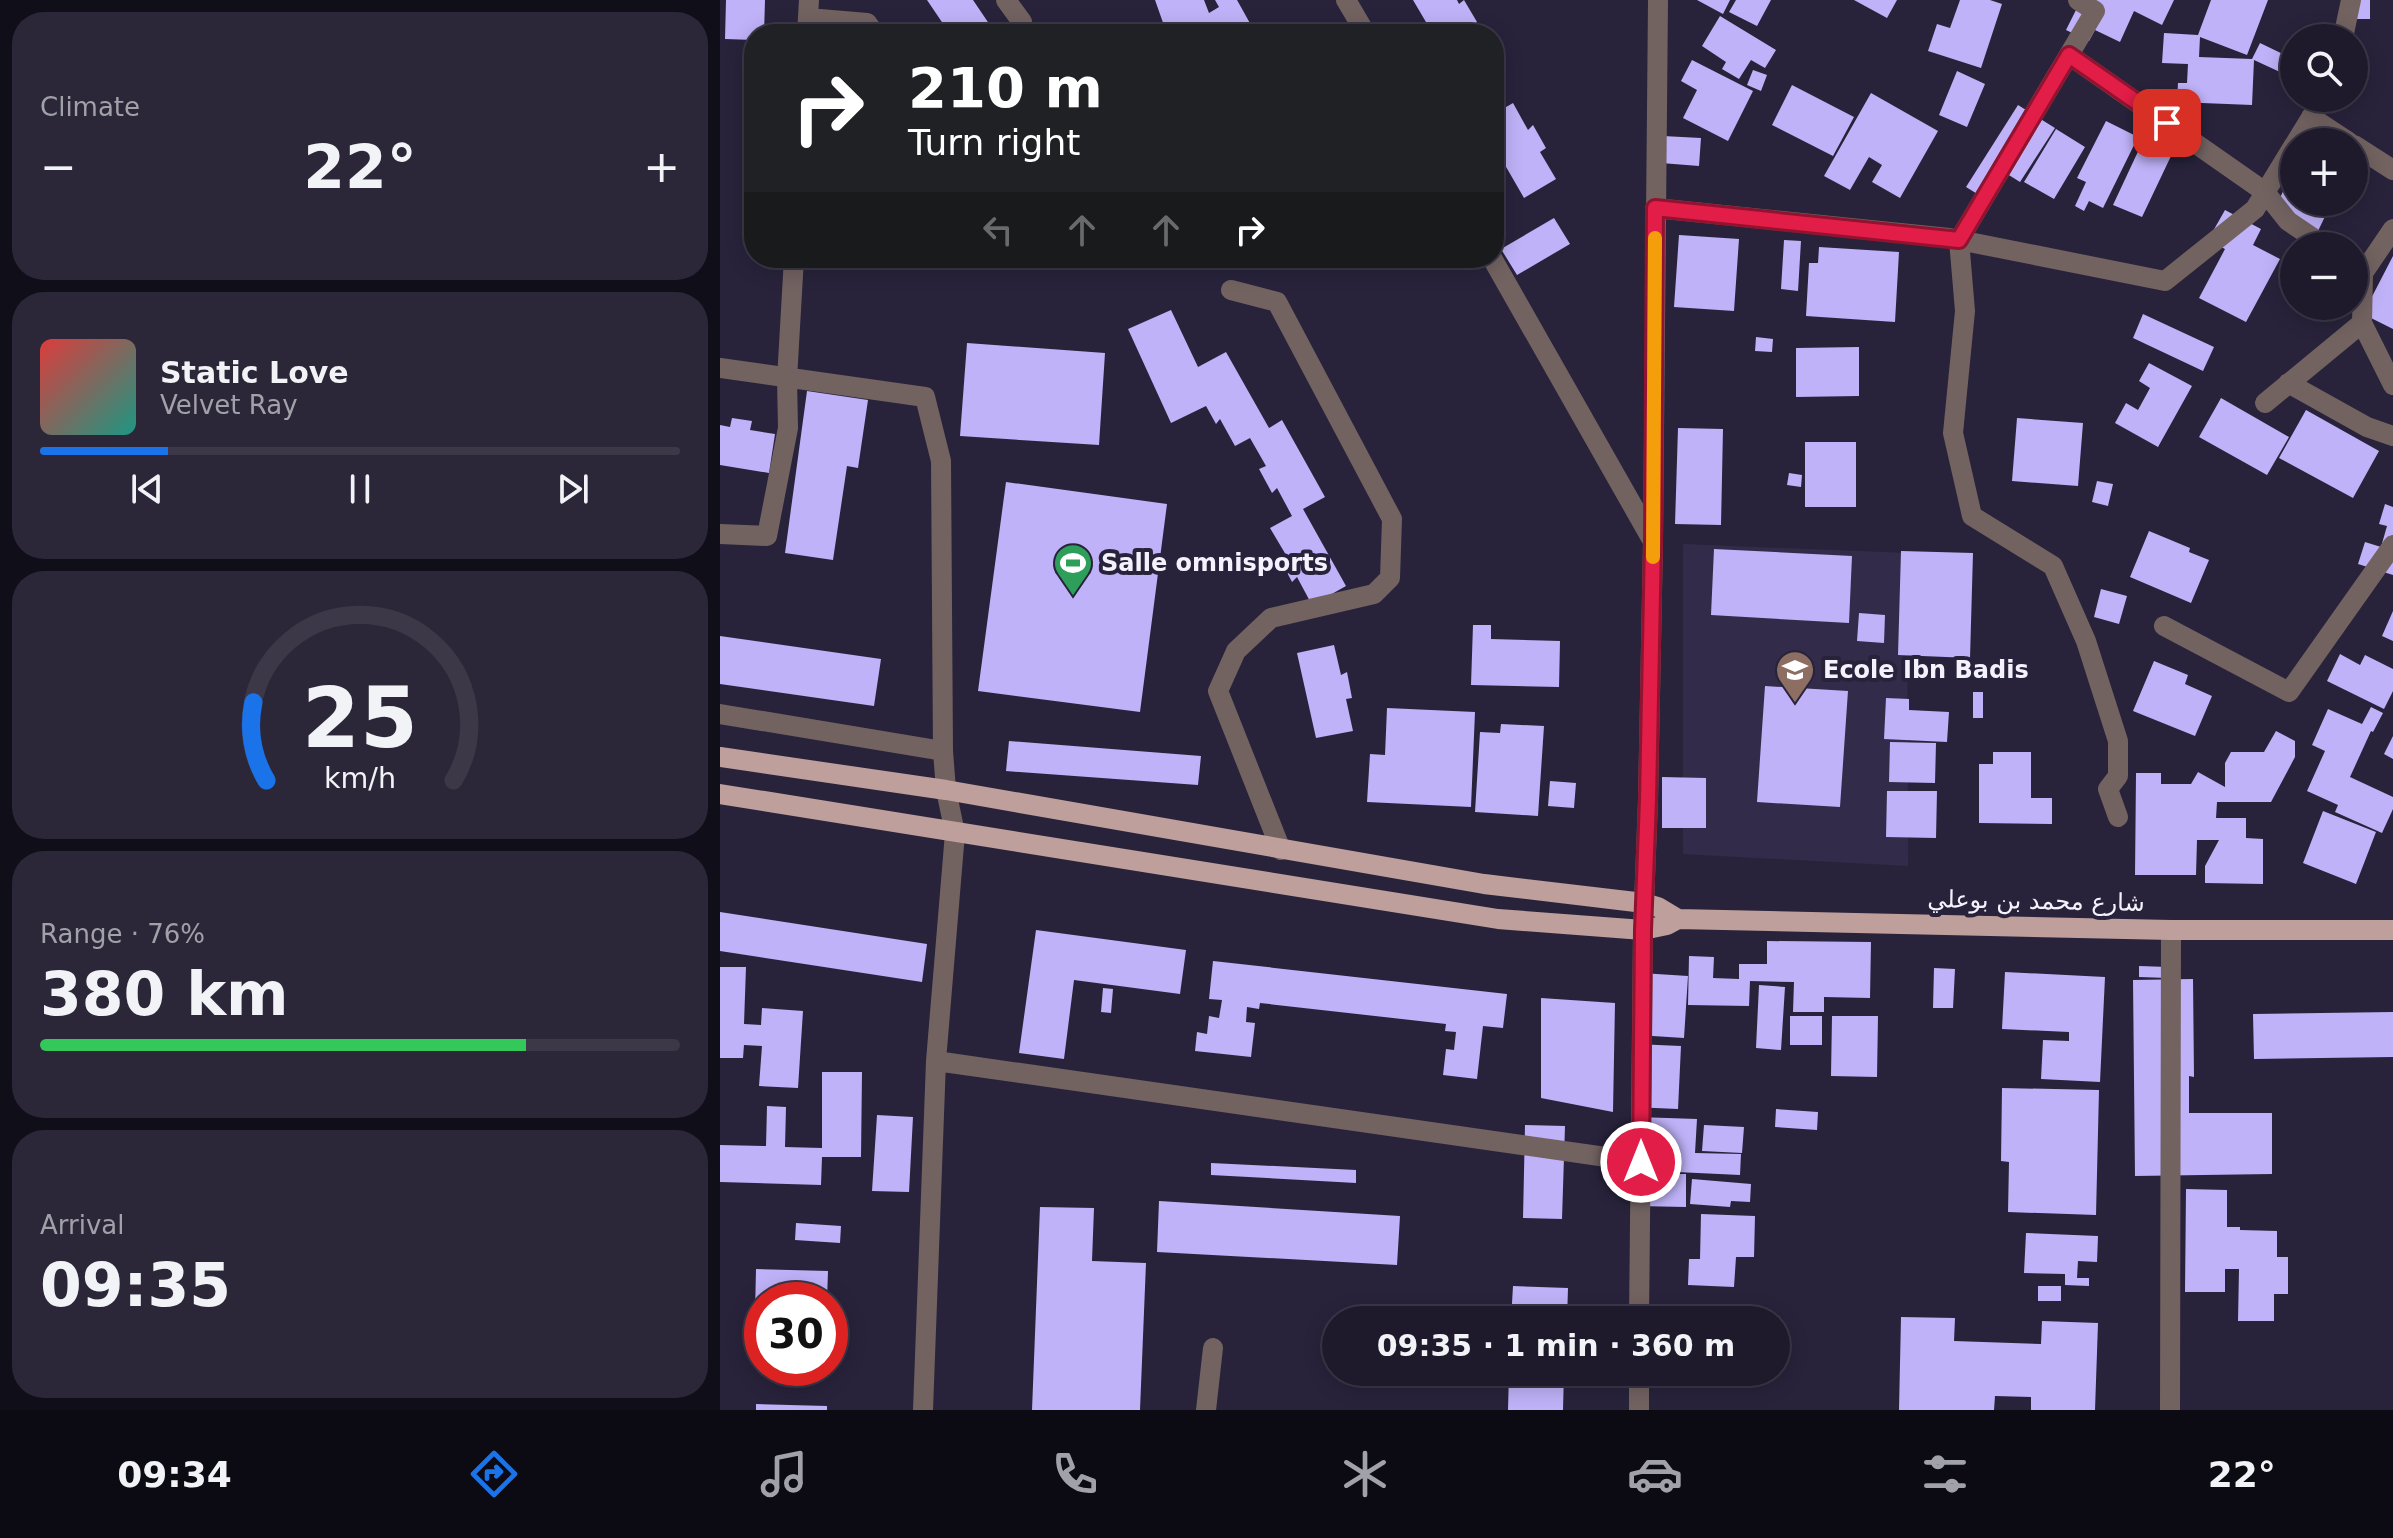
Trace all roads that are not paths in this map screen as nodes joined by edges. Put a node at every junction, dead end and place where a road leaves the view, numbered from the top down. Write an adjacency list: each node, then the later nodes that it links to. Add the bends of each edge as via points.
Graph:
1 (1006, 0): 7 (street)
2 (1346, 0): 9 (street)
3 (1658, 0): 20 (street)
4 (2078, 0): 11 (street, via 2095,11)
5 (2351, 0): 10 (street)
6 (808, 17): 8 (street)
7 (1022, 22)
8 (868, 24)
9 (1360, 24)
10 (2346, 24)
11 (2069, 55): 19 (street); 23 (street)
12 (2314, 112): 13 (street)
13 (2311, 117): 14 (street); 15 (street)
14 (2304, 128)
15 (2328, 128)
16 (2368, 154): 18 (street)
17 (2280, 168): 19 (street)
18 (2393, 170)
19 (2265, 192): 22 (street); 23 (street, via 2255,209 2165,281)
20 (1655, 208): 23 (street); 37 (street)
21 (2393, 229): 24 (street)
22 (2304, 232)
23 (1959, 240): 45 (street, via 1965,311 1953,433 1972,516 2053,566 2086,641 2118,741 2118,776 2108,789)
24 (2368, 259)
25 (793, 268): 31 (street)
26 (1498, 268): 37 (street)
27 (1231, 290): 47 (street, via 1277,302 1392,519 1390,578 1374,594 1271,618 1236,651 1218,691)
28 (2362, 320): 29 (street)
29 (2362, 323): 32 (street); 33 (street)
30 (720, 368): 31 (street)
31 (787, 379): 36 (street, via 788,428 767,536); 41 (street, via 925,397 941,461)
32 (2288, 383): 34 (street); 35 (street)
33 (2393, 385)
34 (2265, 403)
35 (2393, 436)
36 (720, 534)
37 (1653, 542): 48 (street)
38 (2393, 545): 39 (street, via 2289,692)
39 (2164, 626)
40 (720, 714): 41 (street)
41 (943, 751): 43 (street)
42 (720, 757): 43 (main road)
43 (946, 790): 46 (street); 47 (main road)
44 (720, 794): 46 (main road)
45 (2118, 817)
46 (955, 833): 50 (main road, via 1498,919); 53 (street)
47 (1281, 850): 48 (main road, via 1484,884)
48 (1644, 903): 49 (main road); 50 (street)
49 (1678, 919): 50 (main road); 51 (main road, شارع محمد بن بوعلي)
50 (1643, 930): 54 (street)
51 (2171, 930): 52 (main road, شارع محمد بن بوعلي); 61 (street)
52 (2393, 930)
53 (936, 1061): 54 (street); 58 (street)
54 (1641, 1162): 55 (street)
55 (1639, 1306)
56 (1213, 1348): 59 (street)
57 (1639, 1386): 60 (street)
58 (923, 1410)
59 (1206, 1410)
60 (1639, 1410)
61 (2170, 1410)

